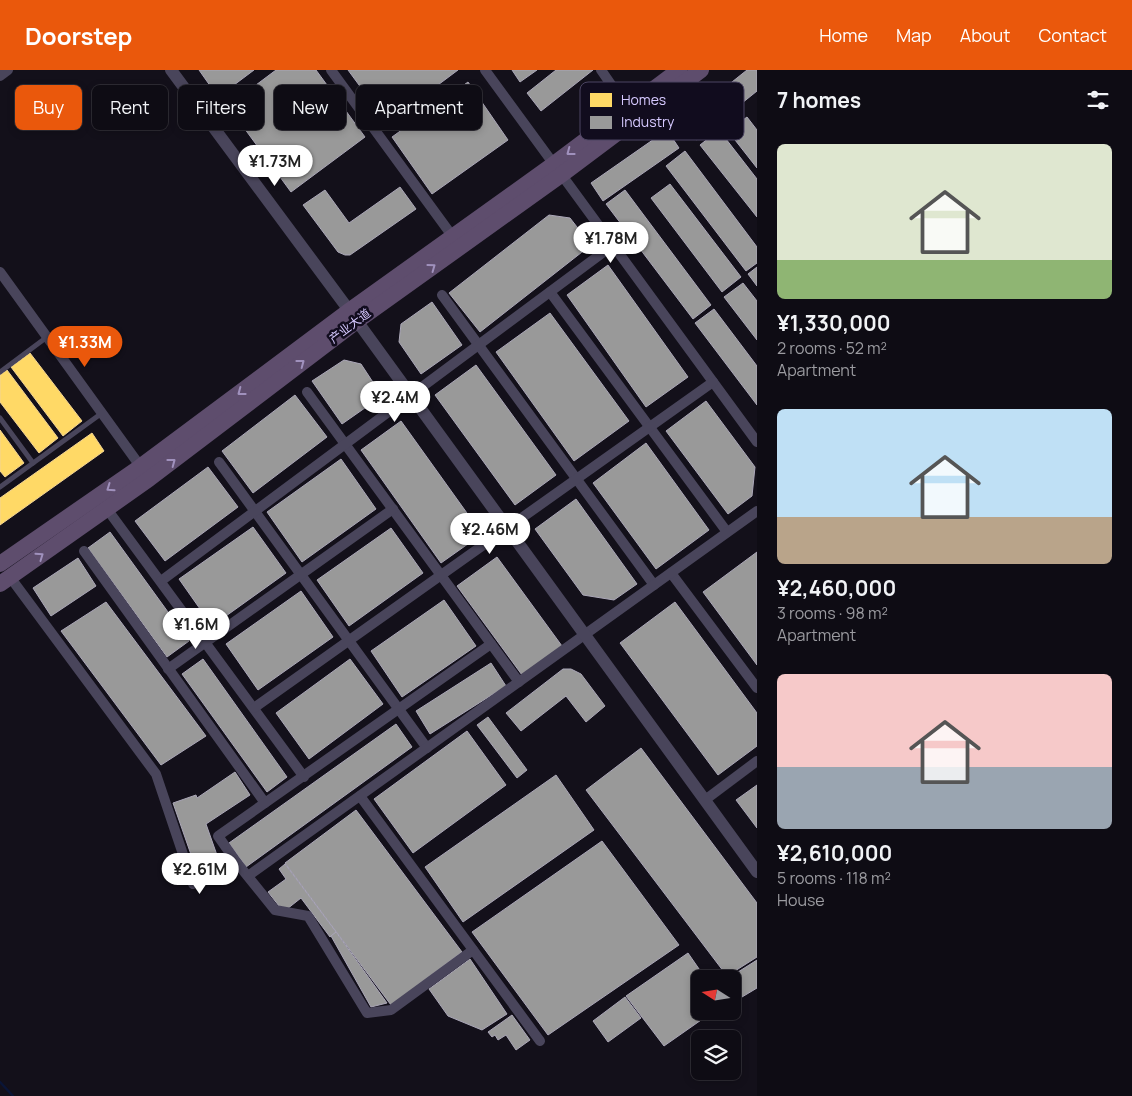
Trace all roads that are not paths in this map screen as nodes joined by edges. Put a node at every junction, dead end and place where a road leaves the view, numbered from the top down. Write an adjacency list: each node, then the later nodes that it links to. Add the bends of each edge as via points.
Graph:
1 (8, 70): 8 (street)
2 (171, 70): 20 (street)
3 (331, 70): 15 (street)
4 (485, 70): 14 (street)
5 (601, 70): 9 (street)
6 (679, 70): 10 (main road, 产业大道)
7 (701, 70): 11 (main road, 产业大道)
8 (0, 76)
9 (609, 82)
10 (663, 82)
11 (684, 82)
12 (592, 140): 14 (main road, 产业大道, one-way to 14)
13 (601, 140): 14 (main road, 产业大道)
14 (558, 170): 15 (main road, 产业大道); 16 (street); 20 (main road, 产业大道, one-way to 14)
15 (453, 237): 20 (main road, 产业大道)
16 (613, 245): 18 (street); 24 (street)
17 (0, 272): 21 (street)
18 (550, 292): 22 (street); 29 (street)
19 (442, 295): 22 (street)
20 (353, 316): 26 (street); 34 (main road, 产业大道)
21 (47, 337): 23 (lane); 27 (street)
22 (479, 346): 26 (street); 35 (street)
23 (0, 372)
24 (712, 382): 29 (street); 30 (street)
25 (307, 392): 31 (street)
26 (411, 396): 31 (street); 41 (street)
27 (102, 413): 33 (lane); 34 (street)
28 (0, 418): 33 (lane)
29 (649, 427): 35 (street); 42 (street)
30 (757, 442)
31 (345, 444): 38 (street); 40 (street)
32 (219, 462): 40 (street)
33 (33, 463): 36 (lane)
34 (145, 473): 37 (main road, 产业大道); 45 (main road, 产业大道, one-way to 45)
35 (576, 479): 41 (street); 49 (street)
36 (0, 487)
37 (107, 509): 45 (main road, 产业大道, one-way to 37); 48 (street)
38 (393, 509): 46 (street); 47 (street)
39 (757, 511): 42 (street)
40 (255, 512): 46 (street); 48 (street)
41 (507, 528): 47 (street); 50 (street)
42 (727, 532): 44 (street)
43 (84, 552): 54 (street)
44 (671, 573): 49 (street); 56 (street)
45 (3, 575): 65 (street, via 156,774 193,884)
46 (301, 575): 51 (street); 52 (street)
47 (441, 575): 51 (street); 53 (street)
48 (161, 581): 52 (street)
49 (654, 585): 50 (street)
50 (585, 635): 55 (street); 63 (street)
51 (349, 640): 57 (street); 58 (street)
52 (206, 642): 54 (street); 57 (street)
53 (492, 644): 55 (street); 58 (street)
54 (168, 669): 64 (street)
55 (519, 682): 59 (street)
56 (757, 688)
57 (254, 708): 61 (street)
58 (399, 710): 59 (street); 61 (street)
59 (427, 748): 62 (street)
60 (757, 761): 63 (street)
61 (304, 776): 64 (street)
62 (360, 796): 67 (street); 68 (street)
63 (705, 800): 66 (street)
64 (265, 803): 65 (street, via 218,836)
65 (238, 863): 67 (street)
66 (757, 872)
67 (248, 876): 68 (street, via 275,910 308,916 367,1013 391,1010)
68 (473, 950): 69 (street)
69 (540, 1041)

